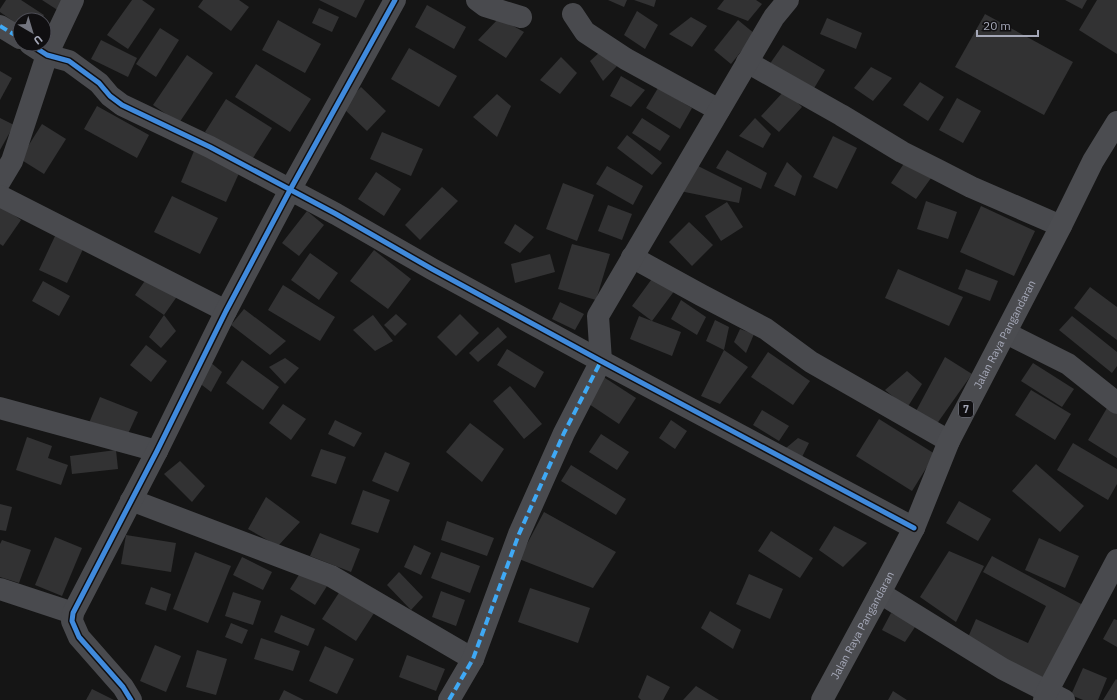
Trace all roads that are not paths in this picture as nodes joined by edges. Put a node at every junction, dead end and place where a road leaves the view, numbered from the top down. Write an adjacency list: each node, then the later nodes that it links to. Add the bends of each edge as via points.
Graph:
1 (72, 0): 8 (street)
2 (395, 0): 16 (street)
3 (477, 0): 6 (street, via 484,6)
4 (788, 0): 12 (street, via 774,17)
5 (573, 14): 13 (street, via 585,32 626,59)
6 (521, 17)
7 (0, 26): 9 (street)
8 (52, 29)
9 (12, 33)
10 (37, 52): 15 (street, via 12,161)
11 (46, 52): 16 (street, via 69,61 99,83 122,105 210,147)
12 (747, 62): 13 (street); 18 (street, via 902,152 971,187)
13 (719, 110): 19 (street)
14 (1117, 122): 18 (highway, Jalan Raya Pangandaran / 7, via 1093,161)
15 (0, 181)
16 (290, 190): 20 (street); 22 (street)
17 (0, 196): 20 (street)
18 (1061, 226): 21 (highway, Jalan Raya Pangandaran / 7)
19 (632, 257): 22 (street, via 598,316); 25 (street, via 766,329 811,362)
20 (226, 311): 26 (street)
21 (1006, 333): 23 (street, via 1068,364); 25 (highway, Jalan Raya Pangandaran / 7)
22 (601, 361): 28 (street); 33 (street, via 564,433 519,534)
23 (1117, 403)
24 (0, 408): 26 (street)
25 (949, 441): 28 (highway, Jalan Raya Pangandaran / 7)
26 (157, 451): 27 (street)
27 (131, 500): 32 (street); 33 (street, via 330,576)
28 (914, 528): 31 (highway, Jalan Raya Pangandaran / 7)
29 (1117, 560): 34 (street)
30 (0, 589): 32 (street)
31 (880, 593): 34 (street); 37 (highway, Jalan Raya Pangandaran / 7)
32 (73, 612): 35 (street, via 72,621 79,637)
33 (473, 659): 36 (street)
34 (1051, 697)
35 (131, 700)
36 (449, 700)
37 (822, 700)

